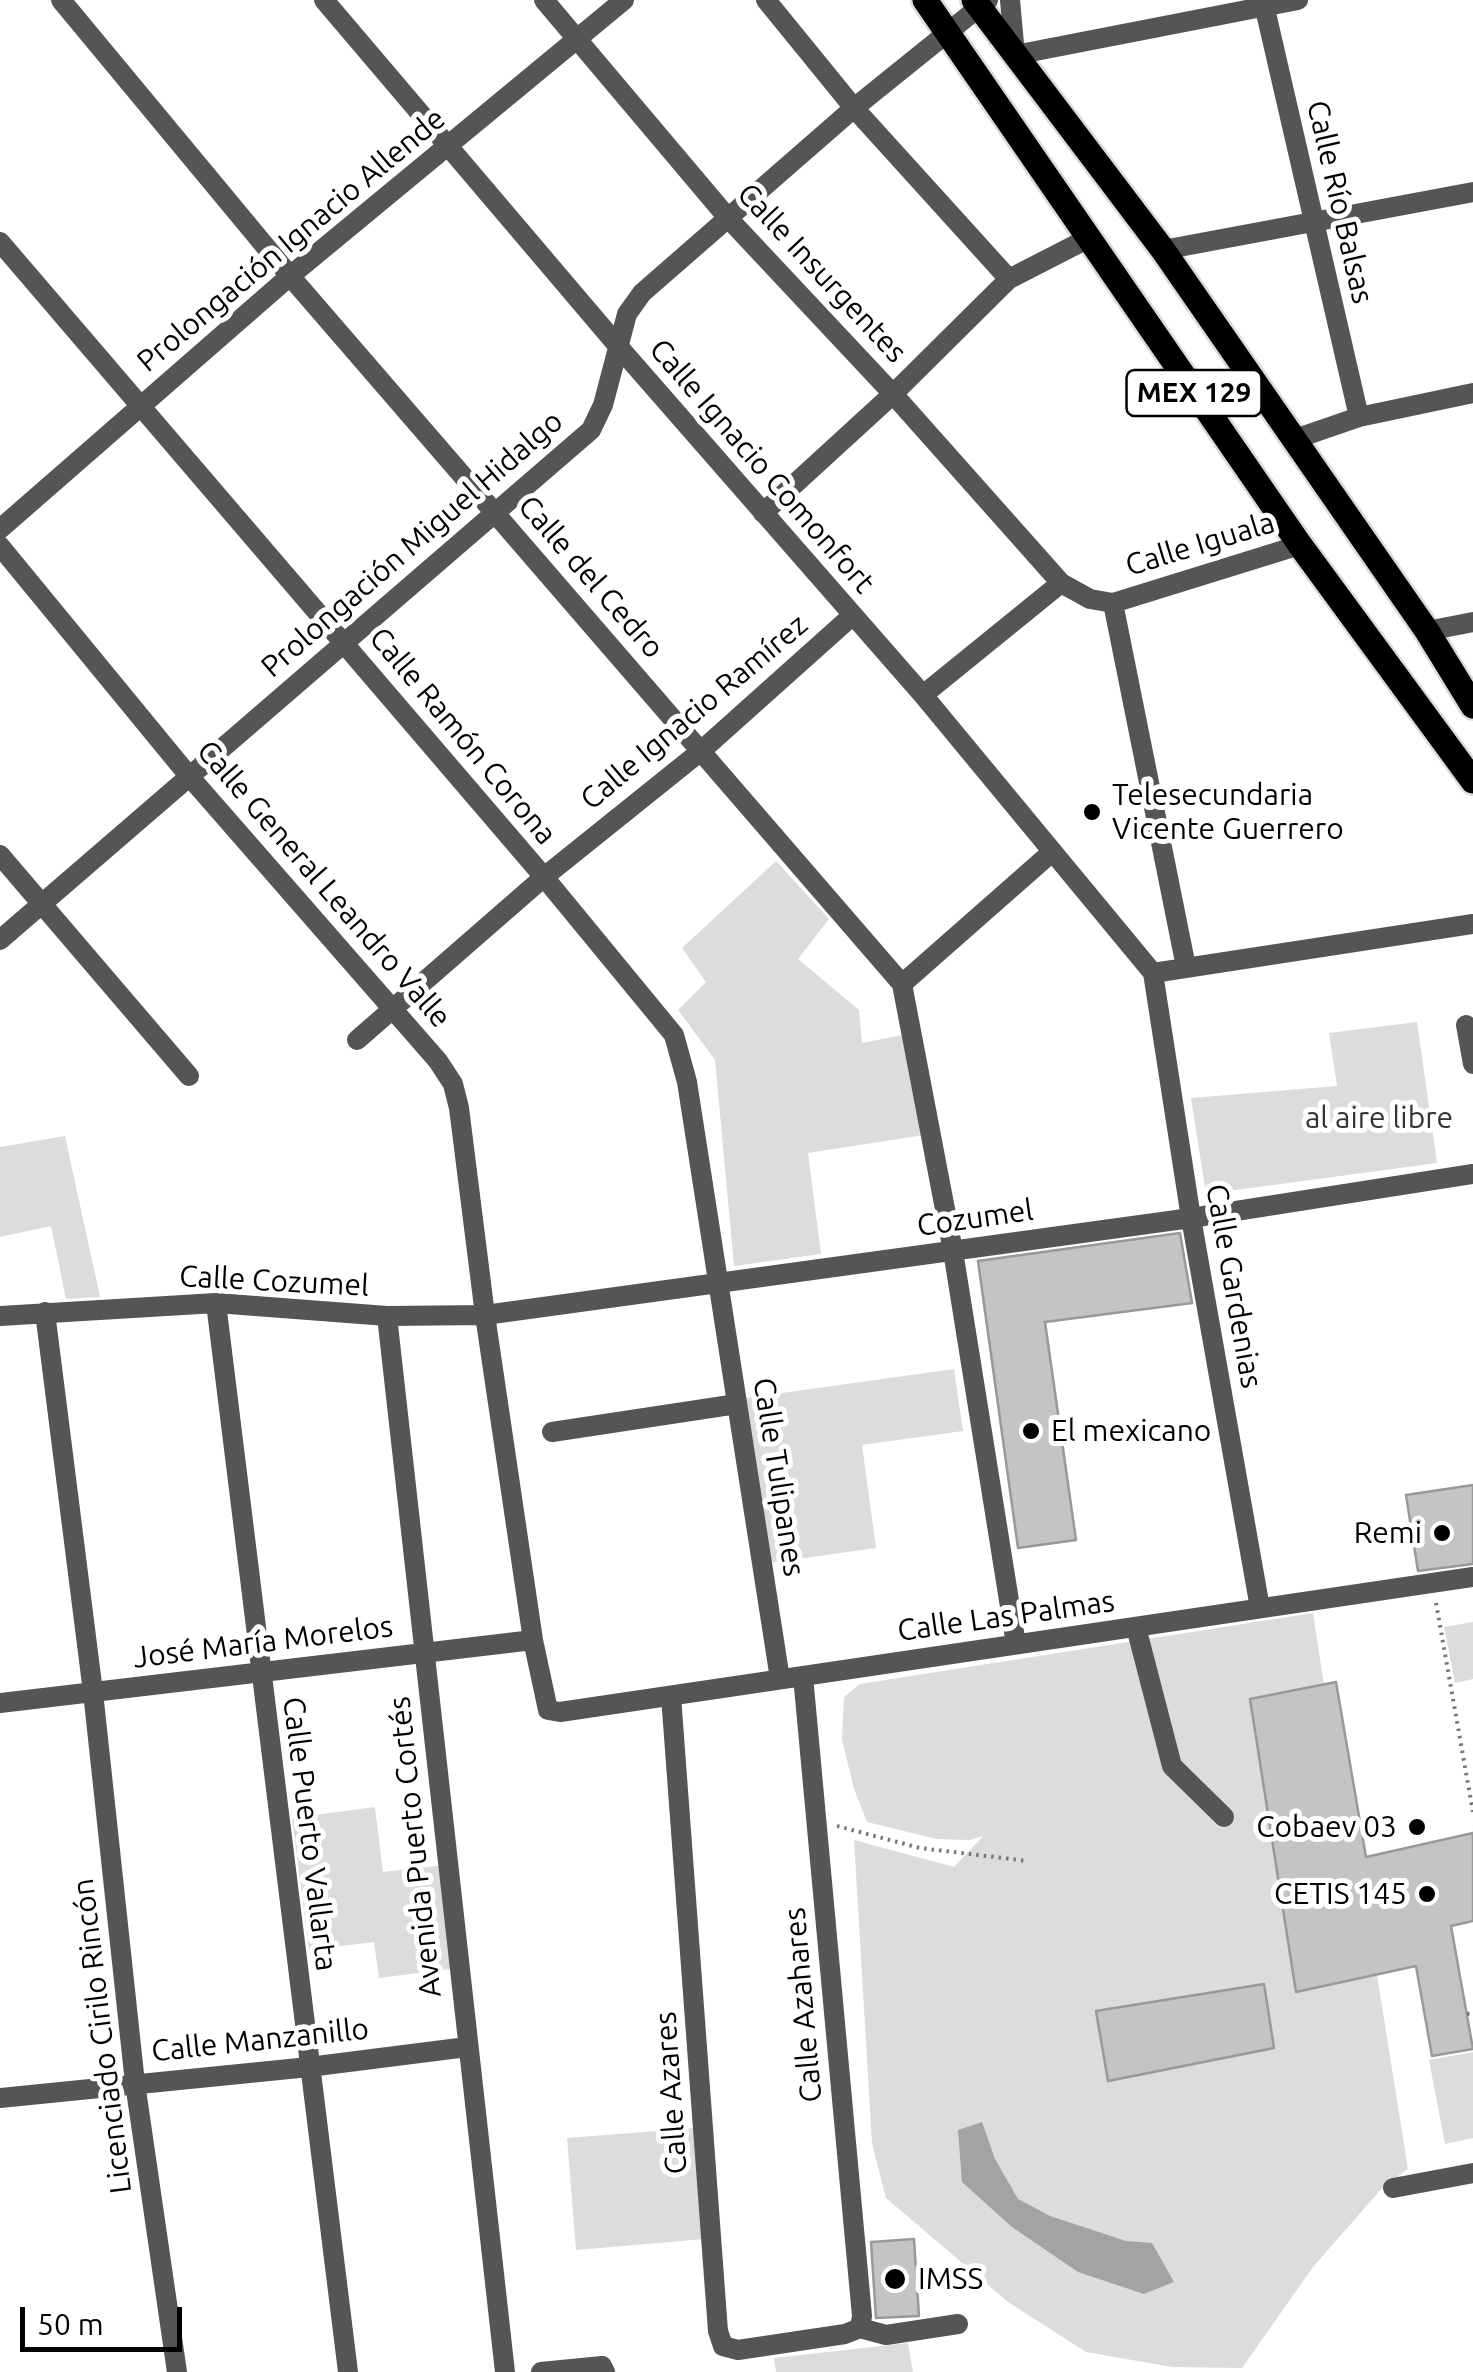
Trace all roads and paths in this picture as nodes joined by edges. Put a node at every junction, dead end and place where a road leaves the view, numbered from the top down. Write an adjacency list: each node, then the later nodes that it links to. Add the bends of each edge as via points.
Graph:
1 (61, 0): 22 (street, Calle del Cedro)
2 (324, 0): 15 (street, Calle Ignacio Comonfort)
3 (544, 0): 12 (street, Calle Insurgentes)
4 (624, 0): 12 (street, Prolongación Ignacio Allende)
5 (766, 0): 14 (street)
6 (925, 0): 11 (main road, MEX 129)
7 (1010, 0): 13 (street)
8 (1298, 0): 10 (street)
9 (980, 2): 11 (street, Prolongación Miguel Hidalgo); 13 (main road, MEX 129)
10 (1264, 3): 13 (street); 18 (street, Calle Río Balsas)
11 (948, 32): 14 (street, Prolongación Miguel Hidalgo); 19 (main road, MEX 129)
12 (577, 39): 15 (street, Prolongación Ignacio Allende); 17 (street, Calle Insurgentes)
13 (1014, 55): 21 (main road, MEX 129)
14 (854, 108): 17 (street, Prolongación Miguel Hidalgo); 23 (street)
15 (448, 146): 22 (street, Prolongación Ignacio Allende); 24 (street, Calle Ignacio Comonfort)
16 (1473, 192): 18 (street)
17 (728, 218): 24 (street, Prolongación Miguel Hidalgo, via 642,293 627,314); 26 (street, Calle Insurgentes)
18 (1312, 221): 21 (street); 28 (street, Calle Río Balsas)
19 (1087, 239): 23 (street); 33 (main road, MEX 129)
20 (0, 242): 27 (street, Calle Ramón Corona)
21 (1163, 250): 29 (main road, MEX 129)
22 (290, 276): 27 (street, Prolongación Ignacio Allende); 30 (street, Calle del Cedro)
23 (1009, 279): 26 (street)
24 (618, 346): 30 (street, Prolongación Miguel Hidalgo, via 591,430); 31 (street, Calle Ignacio Comonfort)
25 (1473, 393): 28 (street)
26 (893, 394): 31 (street); 35 (street, Calle Insurgentes)
27 (141, 407): 32 (street, Prolongación Ignacio Allende); 40 (street, Calle Ramón Corona)
28 (1359, 418): 29 (street)
29 (1295, 438): 39 (main road, MEX 129)
30 (495, 511): 40 (street, Prolongación Miguel Hidalgo); 43 (street, Calle del Cedro)
31 (764, 513): 37 (street, Calle Ignacio Comonfort)
32 (0, 529)
33 (1300, 544): 36 (street, Calle Iguala); 45 (main road, MEX 129)
34 (0, 546): 44 (street, Calle General Leandro Valle)
35 (1061, 583): 36 (street, Calle Iguala); 41 (street)
36 (1114, 603): 52 (street)
37 (853, 616): 41 (street, Calle Ignacio Comonfort); 43 (street, Calle Ignacio Ramírez)
38 (1473, 622): 39 (street)
39 (1427, 631): 42 (main road, MEX 129)
40 (343, 641): 44 (street, Prolongación Miguel Hidalgo); 48 (street, Calle Ramón Corona)
41 (924, 695): 46 (street, Calle Ignacio Comonfort)
42 (1473, 706)
43 (702, 750): 48 (street, Calle Ignacio Ramírez); 54 (street, Calle del Cedro)
44 (189, 776): 49 (street, Prolongación Miguel Hidalgo); 55 (street, Calle General Leandro Valle)
45 (1473, 781)
46 (1052, 852): 53 (street, Calle Ignacio Comonfort); 54 (street)
47 (0, 856): 49 (street)
48 (544, 877): 55 (street, Calle Ignacio Ramírez); 63 (street, Calle Ramón Corona, via 674,1036)
49 (42, 905): 51 (street, Prolongación Miguel Hidalgo); 59 (street)
50 (1473, 924): 52 (street)
51 (0, 940)
52 (1186, 967): 53 (street)
53 (1153, 973): 61 (street, Calle Gardenias)
54 (902, 984): 62 (street, Calle del Cedro)
55 (393, 1012): 57 (street, Calle Ignacio Ramírez); 66 (street, Calle General Leandro Valle, via 453,1084)
56 (1466, 1025): 58 (street)
57 (358, 1040)
58 (1473, 1064)
59 (189, 1076)
60 (1473, 1174): 61 (street, Cozumel)
61 (1191, 1218): 62 (street, Cozumel); 73 (street, Calle Gardenias)
62 (954, 1251): 63 (street, Cozumel); 76 (street, Calle del Cedro)
63 (718, 1284): 66 (street, Cozumel); 69 (street, Calle Tulipanes)
64 (216, 1303): 65 (street, Calle Cozumel); 68 (street, Calle Cozumel); 78 (street, Calle Puerto Vallarta)
65 (45, 1312): 67 (street, Calle Cozumel); 81 (street, Licenciado Cirilo Rincón)
66 (485, 1314): 68 (street, Calle Cozumel); 75 (street, Calle General Leandro Valle)
67 (0, 1316)
68 (387, 1316): 77 (street, Avenida Puerto Cortés)
69 (737, 1404): 70 (street); 80 (street, Calle Tulipanes)
70 (552, 1432)
71 (1473, 1577): 72 (street, Calle Las Palmas)
72 (1432, 1584): 73 (street, Calle Las Palmas); 85 (path)
73 (1260, 1608): 74 (street, Calle Las Palmas)
74 (1136, 1626): 76 (street, Calle Las Palmas); 86 (street, via 1172,1766)
75 (533, 1640): 77 (street, José María Morelos); 84 (street, Calle General Leandro Valle)
76 (1016, 1644): 79 (street, Calle Las Palmas)
77 (425, 1652): 78 (street, José María Morelos); 89 (street, Avenida Puerto Cortés)
78 (260, 1674): 81 (street, José María Morelos); 90 (street, Calle Puerto Vallarta)
79 (803, 1676): 80 (street, Calle Las Palmas); 87 (street, Calle Azahares)
80 (780, 1679): 82 (street, Calle Las Palmas)
81 (93, 1692): 83 (street, José María Morelos); 91 (street, Licenciado Cirilo Rincón)
82 (672, 1696): 84 (street, Calle Las Palmas); 96 (street, Calle Azares, via 718,2331 723,2346 738,2350)
83 (0, 1703)
84 (548, 1710)
85 (1473, 1812)
86 (1224, 1816)
87 (817, 1821): 88 (path, via 920,1848); 96 (street, Calle Azahares)
88 (1028, 1861)
89 (467, 2047): 90 (street, Calle Manzanillo); 99 (street, Avenida Puerto Cortés)
90 (309, 2067): 91 (street, Calle Manzanillo); 98 (street, Calle Puerto Vallarta)
91 (135, 2083): 92 (street, Calle Manzanillo); 97 (street, Licenciado Cirilo Rincón)
92 (0, 2098)
93 (1473, 2174): 94 (street)
94 (1392, 2188)
95 (958, 2324): 96 (street, via 886,2335)
96 (860, 2328)
97 (177, 2372)
98 (348, 2372)
99 (504, 2372)
100 (541, 2372): 101 (street, via 602,2366)
101 (605, 2372)

